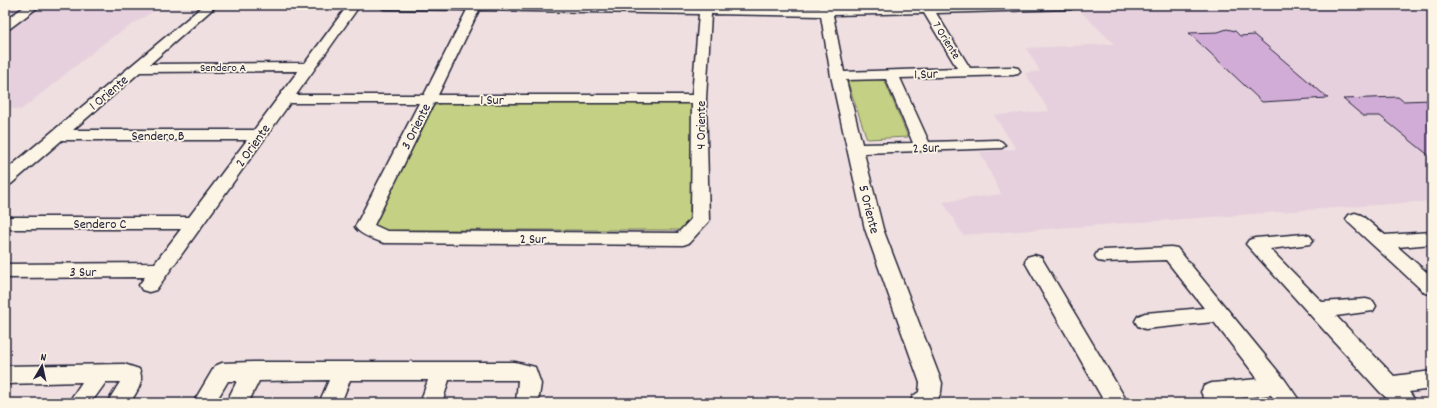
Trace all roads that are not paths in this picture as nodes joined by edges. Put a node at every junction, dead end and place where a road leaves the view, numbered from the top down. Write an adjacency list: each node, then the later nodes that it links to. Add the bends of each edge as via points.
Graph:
1 (35, 5): 12 (street)
2 (212, 5): 14 (street, 1 Oriente)
3 (354, 5): 13 (street, 2 Oriente)
4 (384, 5): 5 (street)
5 (418, 5): 7 (street)
6 (1071, 5): 11 (street)
7 (476, 6): 8 (street); 20 (street, 3 Oriente)
8 (576, 6): 9 (street)
9 (706, 7): 10 (street); 21 (street, 4 Oriente)
10 (826, 8): 11 (street); 18 (street, 5 Oriente)
11 (928, 9): 16 (street, 7 Oriente)
12 (5, 26)
13 (309, 67): 14 (street, Sendero A); 19 (street, 2 Oriente)
14 (138, 68): 22 (street, 1 Oriente)
15 (1013, 71): 16 (street, 1 Sur)
16 (966, 72): 17 (street, 1 Sur)
17 (891, 74): 18 (street, 1 Sur); 25 (street)
18 (838, 76): 26 (street, 5 Oriente)
19 (286, 99): 20 (street, 1 Sur); 23 (street, 2 Oriente)
20 (428, 99): 21 (street, 1 Sur); 31 (street, 3 Oriente, via 364,227)
21 (699, 99): 33 (street, 4 Oriente, via 700,221)
22 (58, 135): 23 (street, Sendero B); 27 (street, 1 Oriente)
23 (259, 135): 30 (street, 2 Oriente)
24 (997, 145): 25 (street, 2 Sur)
25 (923, 147): 26 (street, 2 Sur)
26 (855, 149): 61 (street, 5 Oriente, via 874,229 931,383 930,394 926,401)
27 (5, 180)
28 (1355, 219): 35 (street)
29 (5, 223): 30 (street, Sendero C)
30 (195, 223): 39 (street, 2 Oriente)
31 (384, 237): 33 (street, 2 Sur)
32 (1432, 238): 35 (street)
33 (683, 239)
34 (1304, 240): 42 (street, via 1255,244)
35 (1380, 242): 40 (street)
36 (1104, 256): 43 (street, via 1171,253)
37 (1034, 262): 62 (street)
38 (5, 271): 39 (street, 3 Sur)
39 (155, 278)
40 (1432, 288)
41 (1366, 306): 42 (street)
42 (1317, 310): 52 (street)
43 (1219, 314): 44 (street); 51 (street)
44 (1145, 322)
45 (253, 371): 46 (street); 57 (street, via 222,372); 58 (street)
46 (343, 372): 47 (street); 59 (street)
47 (440, 372): 54 (street, via 515,371 527,374); 60 (street)
48 (100, 374): 49 (street); 55 (street); 56 (street, via 130,375 131,383)
49 (5, 376)
50 (1432, 380): 52 (street)
51 (1277, 386): 53 (street); 63 (street)
52 (1388, 386): 64 (street)
53 (1212, 392)
54 (529, 393)
55 (79, 403)
56 (118, 403)
57 (204, 403)
58 (237, 403)
59 (330, 403)
60 (430, 403)
61 (921, 403)
62 (1117, 403)
63 (1290, 403)
64 (1406, 403)

